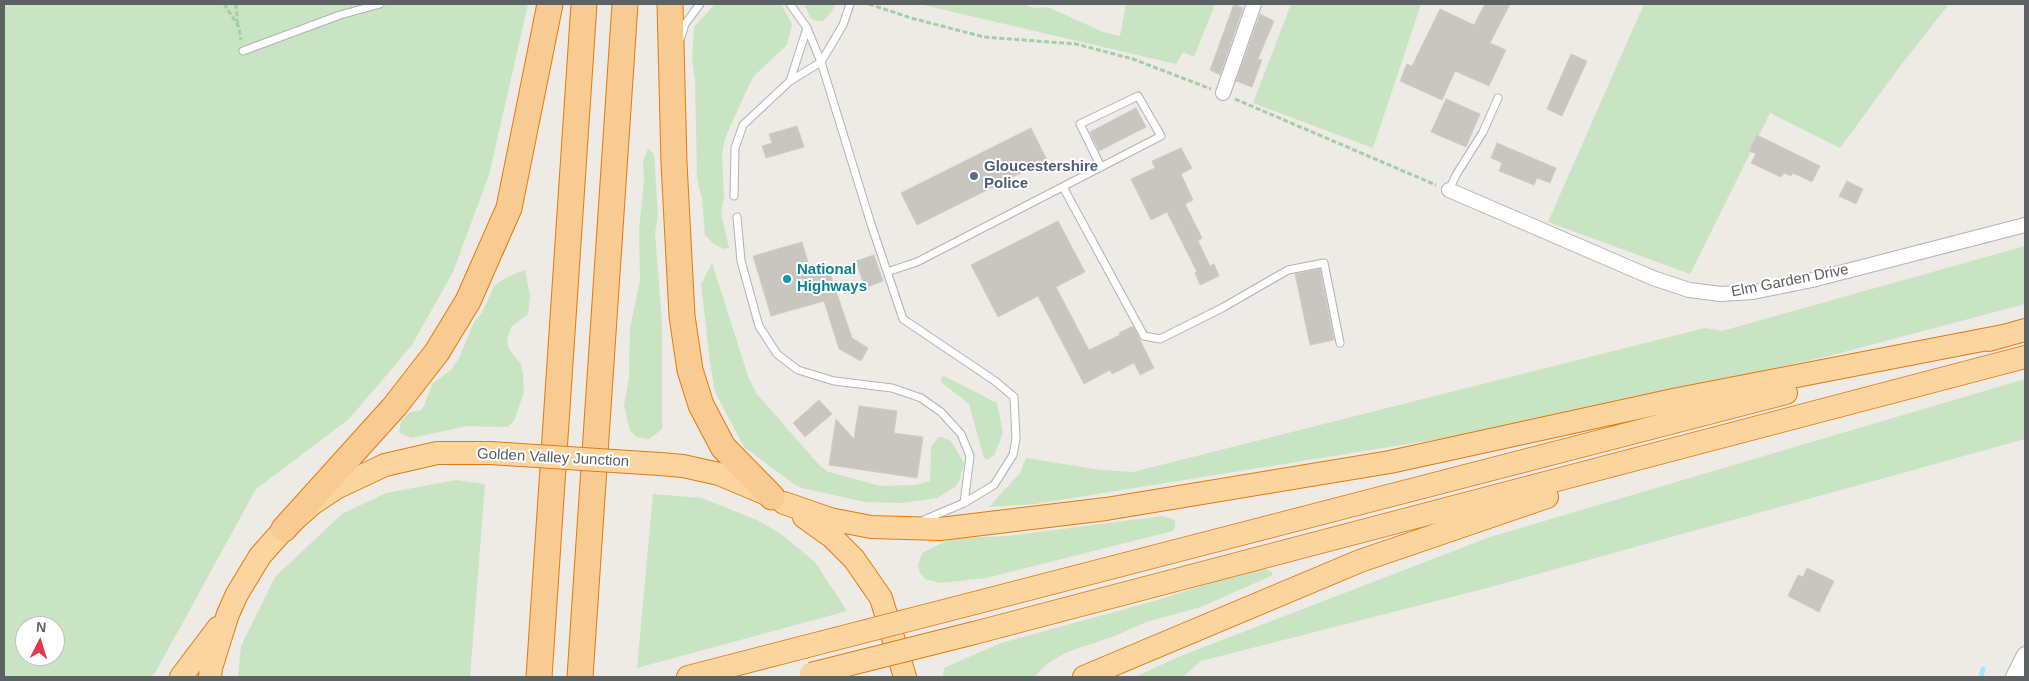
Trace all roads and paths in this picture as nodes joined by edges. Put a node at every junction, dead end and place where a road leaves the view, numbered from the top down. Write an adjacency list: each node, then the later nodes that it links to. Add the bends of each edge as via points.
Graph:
1 (224, 4): 13 (path)
2 (236, 4): 13 (path)
3 (380, 4): 16 (lane, via 340,15)
4 (550, 4): 38 (highway, via 509,208 468,300 437,352 395,406)
5 (584, 4): 44 (highway)
6 (624, 4): 45 (highway)
7 (670, 4): 19 (highway)
8 (700, 4): 15 (lane, via 684,24)
9 (790, 4): 14 (lane)
10 (850, 4): 18 (lane, via 843,25)
11 (869, 4): 21 (path, via 984,38 1086,46 1133,59)
12 (1254, 4): 21 (street)
13 (238, 27): 16 (path)
14 (807, 28): 18 (lane); 20 (lane)
15 (680, 42)
16 (243, 51)
17 (678, 51): 19 (lane)
18 (821, 62): 20 (lane); 29 (lane)
19 (672, 78): 35 (highway, via 682,316 690,370 701,405 723,447)
20 (790, 81): 26 (lane, via 744,125 735,148)
21 (1223, 93): 25 (path)
22 (1498, 98): 25 (lane, via 1484,132)
23 (1101, 167): 23 (lane, via 1080,124 1138,96 1162,136); 24 (lane)
24 (1064, 187): 29 (lane, via 917,262); 32 (lane, via 1144,336 1160,339 1288,270 1324,263)
25 (1449, 190): 28 (street, Elm Garden Drive, via 1653,278 1689,290 1721,294 1753,292 1812,280)
26 (734, 196)
27 (736, 217): 36 (lane, via 741,261 760,326 777,354 798,370 834,381 892,388 921,398 940,412 962,434 970,456)
28 (2025, 225)
29 (887, 272): 36 (lane, via 903,319 1014,397 1016,439 1013,455 994,485)
30 (2025, 330): 31 (highway)
31 (2003, 336): 37 (highway, via 1678,400 1390,462 1076,512 940,529); 46 (highway, bridge)
32 (1340, 343)
33 (2025, 357): 34 (highway)
34 (1740, 432): 41 (highway, bridge); 48 (highway, via 1360,561)
35 (778, 500): 37 (highway, via 830,519); 38 (highway, Golden Valley Junction, bridge, via 719,474 683,466 490,453 437,453 385,465 336,488); 47 (highway, Golden Valley Junction, via 832,537 854,559 881,598)
36 (964, 503): 37 (lane, via 926,520)
37 (871, 527)
38 (284, 529): 39 (highway, Golden Valley Junction, via 260,556)
39 (228, 614): 42 (highway); 43 (highway, Golden Valley Junction)
40 (2025, 655): 49 (street)
41 (805, 676)
42 (181, 677)
43 (210, 677)
44 (539, 677)
45 (580, 677)
46 (688, 677)
47 (906, 677)
48 (1084, 677)
49 (2014, 677)

